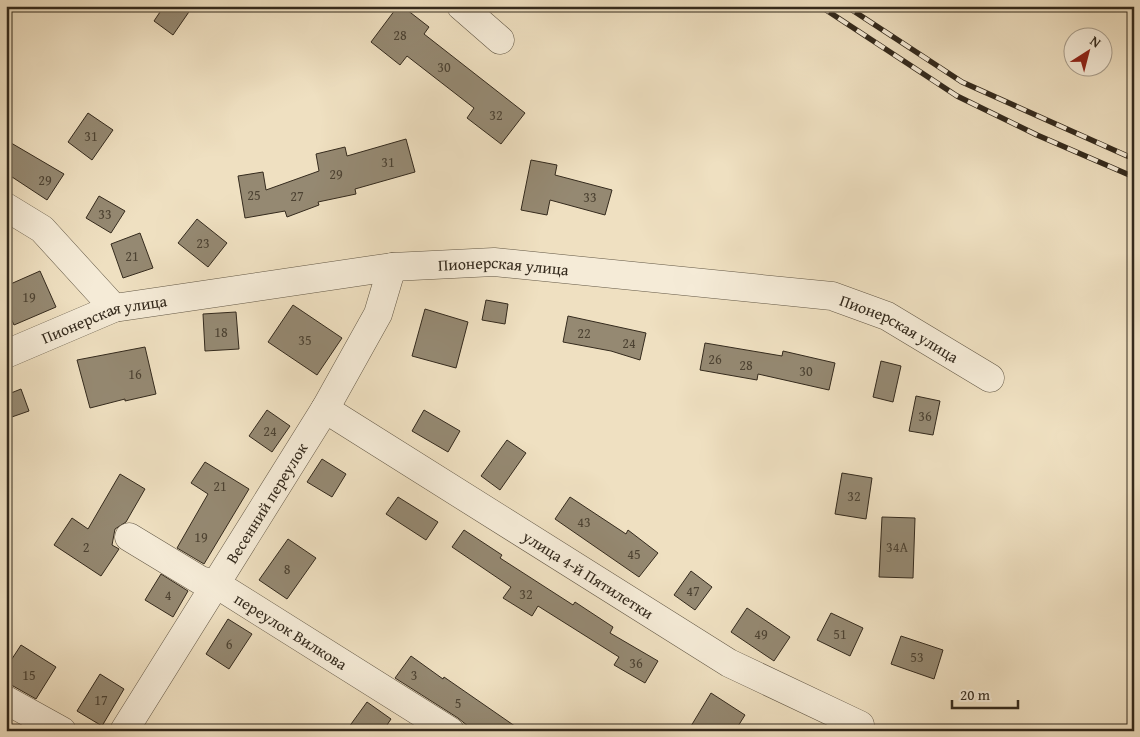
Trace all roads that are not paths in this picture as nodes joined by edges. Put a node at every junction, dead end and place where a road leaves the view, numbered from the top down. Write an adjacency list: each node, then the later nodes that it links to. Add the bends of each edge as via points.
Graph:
1 (461, 6): 2 (street)
2 (500, 40)
3 (6, 207): 5 (street, via 42,229)
4 (392, 267): 5 (street, Пионерская улица); 7 (street, Пионерская улица, via 494,262 832,296 887,316); 8 (street, Весенний переулок, via 378,314)
5 (114, 308): 6 (street, Пионерская улица)
6 (6, 354)
7 (990, 378)
8 (325, 410): 10 (street, Весенний переулок); 12 (street, улица 4-й Пятилетки, via 729,663)
9 (129, 537): 10 (street, переулок Вилкова, via 200,580)
10 (216, 584): 14 (street, Весенний переулок); 15 (street, переулок Вилкова)
11 (6, 700): 13 (street)
12 (860, 725)
13 (62, 731)
14 (124, 731)
15 (450, 731)

